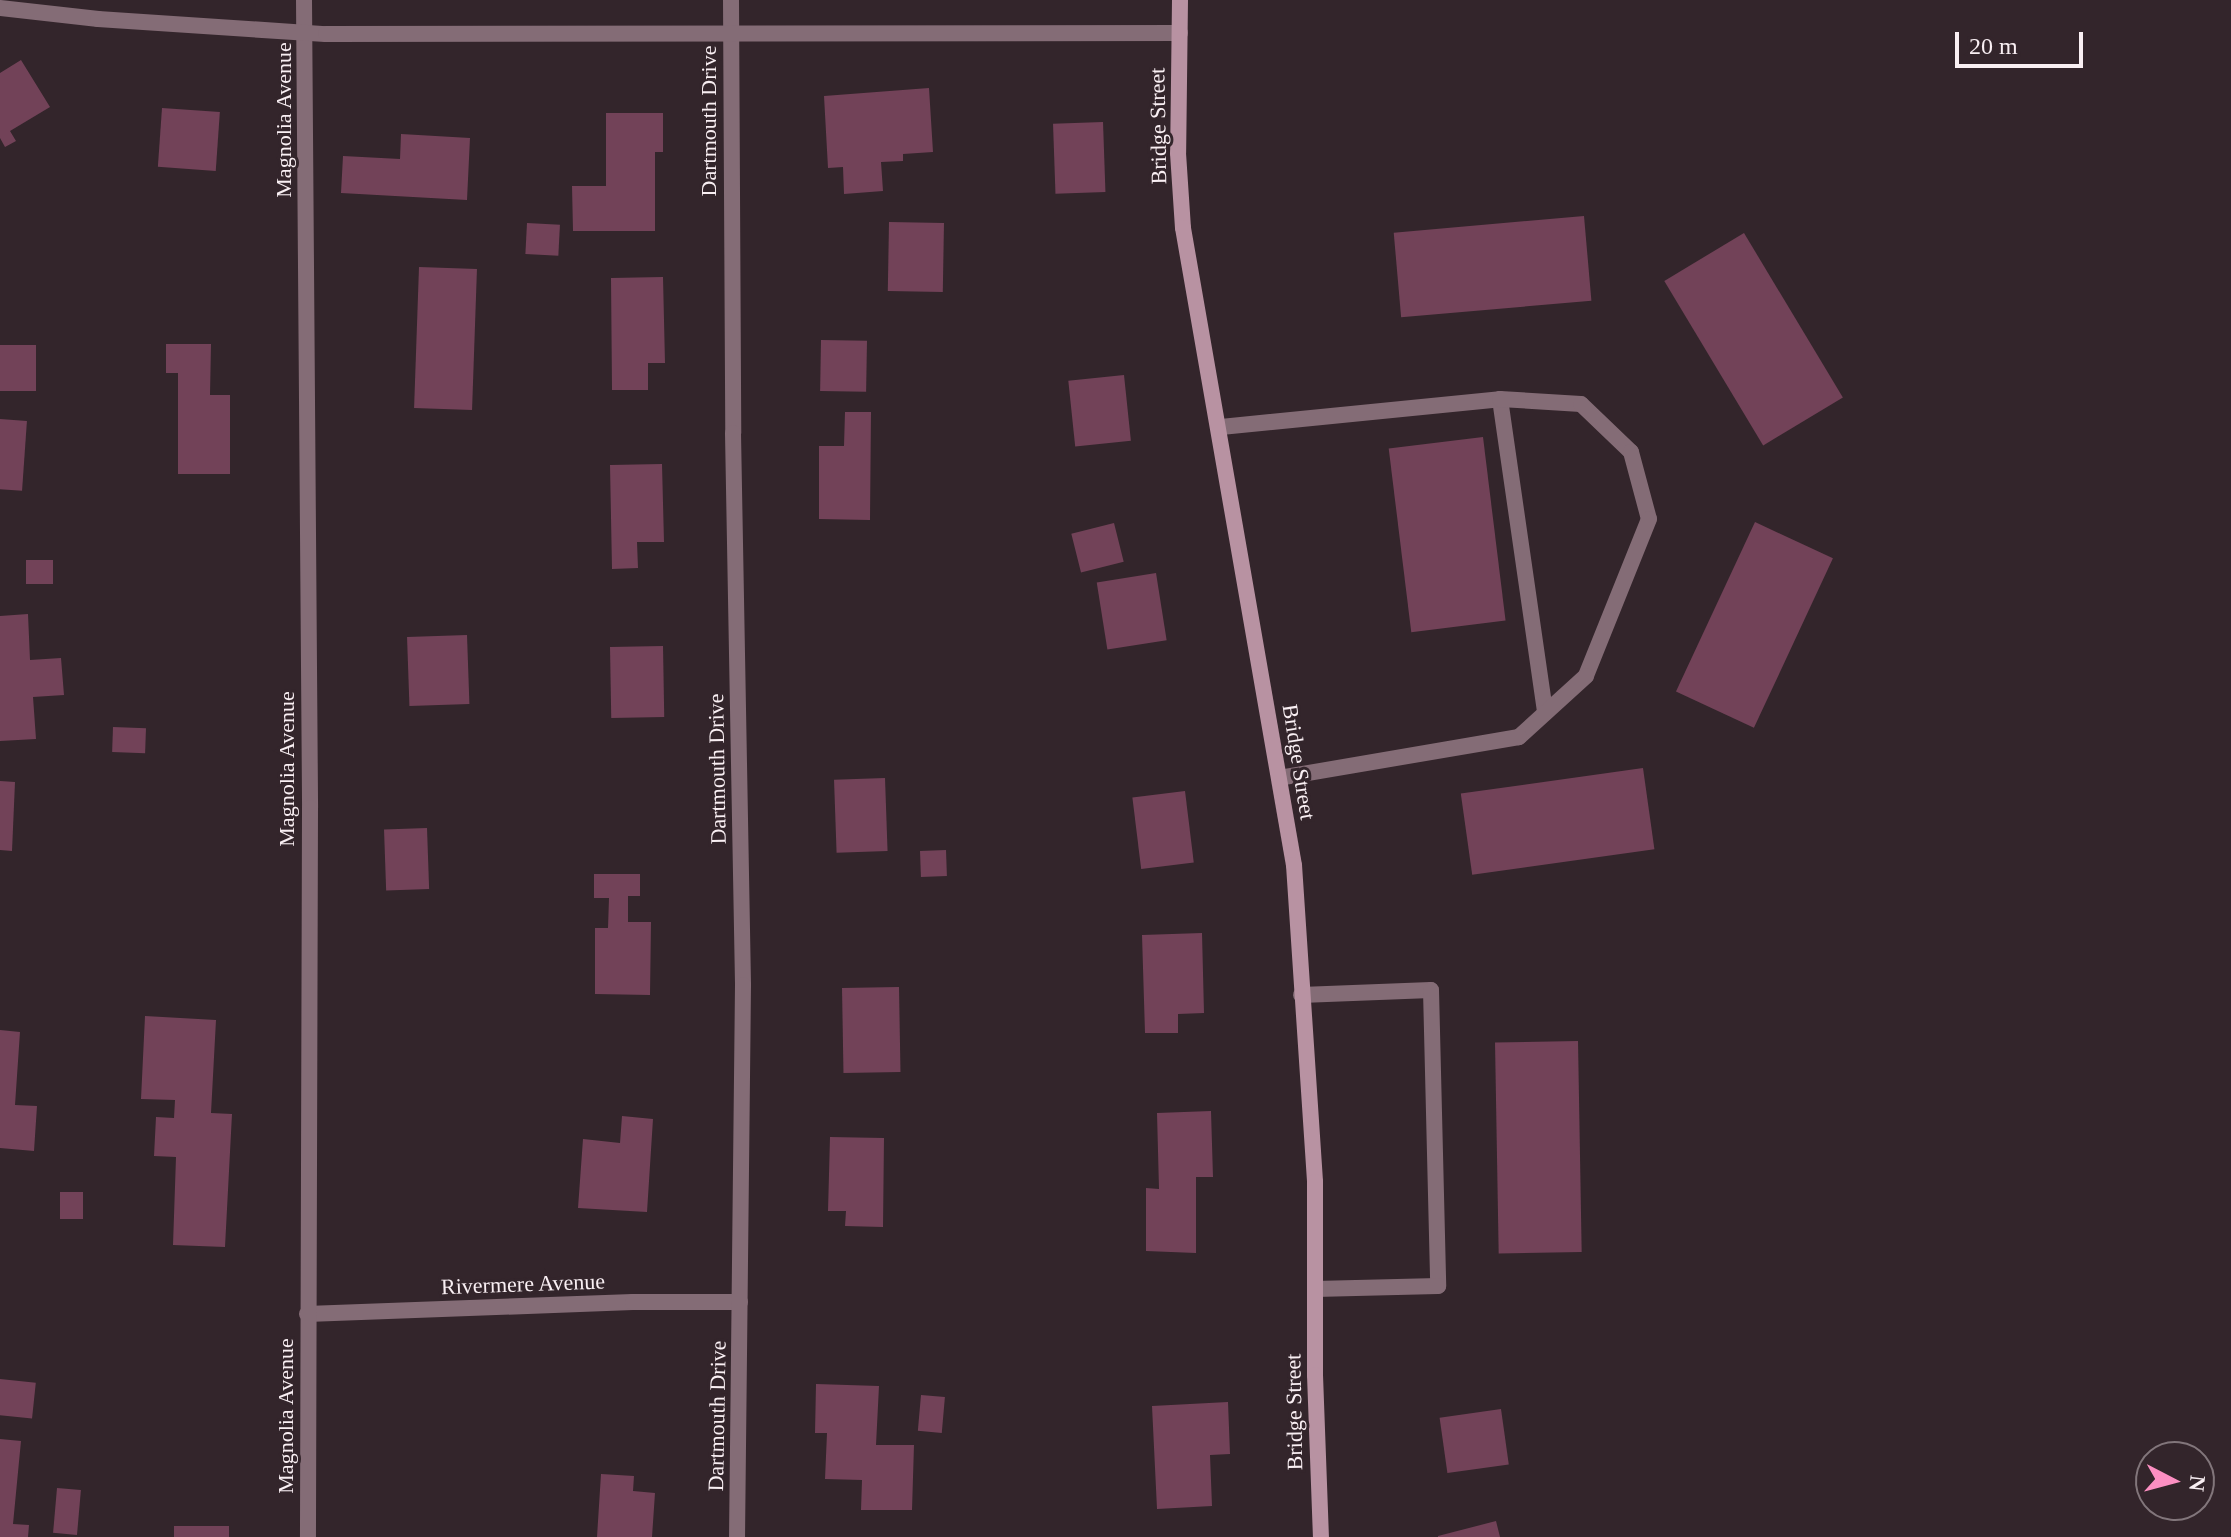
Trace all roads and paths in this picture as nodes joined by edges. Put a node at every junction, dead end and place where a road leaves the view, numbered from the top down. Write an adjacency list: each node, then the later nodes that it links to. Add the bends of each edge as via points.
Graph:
1 (304, 0): 5 (street, Magnolia Avenue)
2 (731, 0): 6 (street, Dartmouth Drive)
3 (1180, 0): 7 (main road, Bridge Street)
4 (0, 8): 5 (street)
5 (306, 33): 6 (street); 15 (street, Magnolia Avenue)
6 (730, 33): 7 (street); 14 (street, Dartmouth Drive, via 743,985)
7 (1180, 33): 9 (main road, Bridge Street, via 1183,228)
8 (1500, 399): 9 (street); 10 (street); 10 (street, via 1581,404 1631,452 1649,519 1586,676)
9 (1221, 427): 11 (main road, Bridge Street)
10 (1545, 713): 11 (street, via 1519,737)
11 (1279, 778): 12 (main road, Bridge Street, via 1294,865)
12 (1301, 995): 13 (main road, Bridge Street, via 1315,1182); 13 (street, via 1431,990 1438,1286)
13 (1315, 1289): 18 (main road, Bridge Street)
14 (740, 1302): 15 (street, Rivermere Avenue); 17 (street, Dartmouth Drive)
15 (307, 1314): 16 (street, Magnolia Avenue)
16 (308, 1537)
17 (737, 1537)
18 (1321, 1537)

